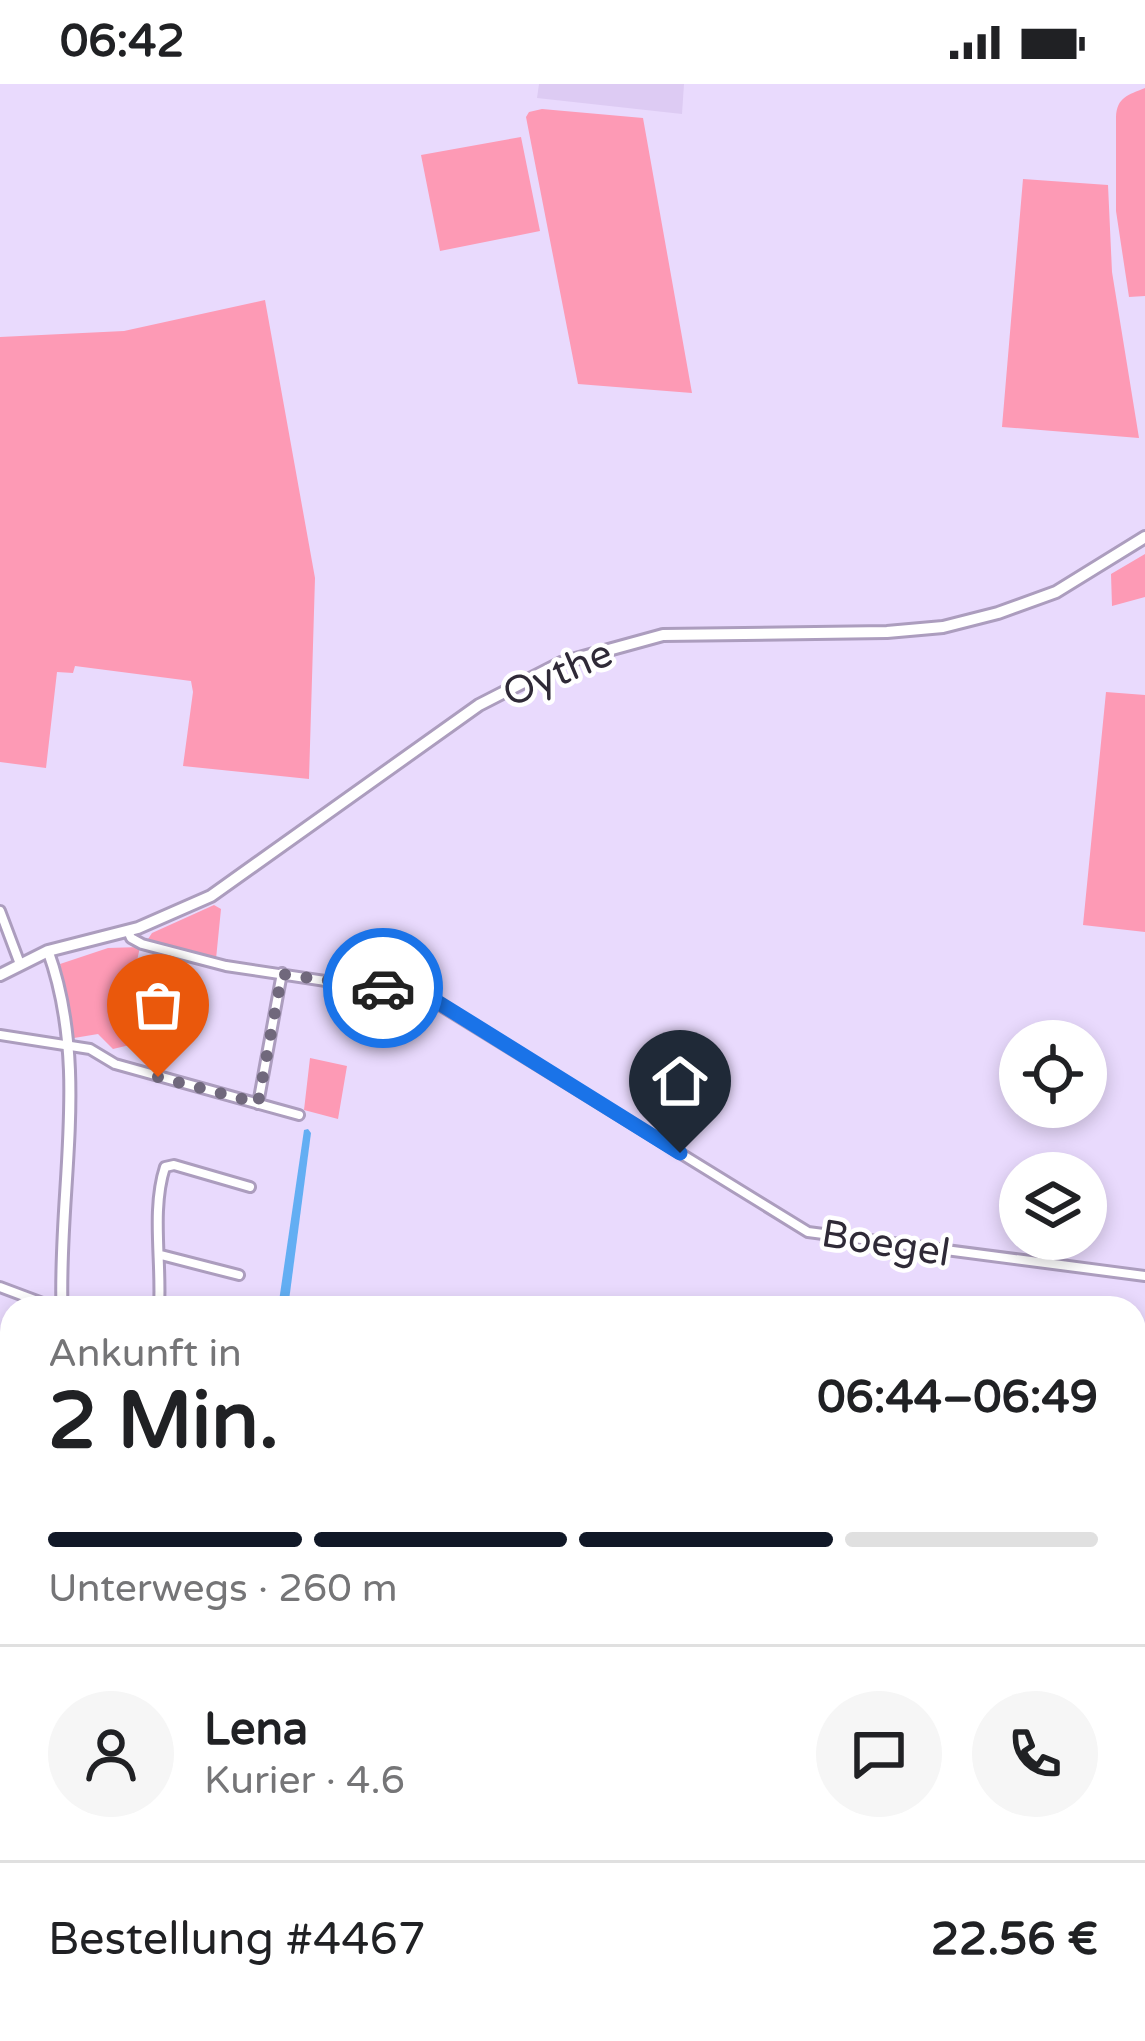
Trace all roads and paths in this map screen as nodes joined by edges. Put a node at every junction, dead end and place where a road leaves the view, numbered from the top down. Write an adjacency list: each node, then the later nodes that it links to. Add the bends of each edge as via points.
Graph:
1 (1145, 537): 3 (main road, Oythe, via 1056,592 943,627 663,635 561,663 478,706 211,896)
2 (0, 911): 5 (street)
3 (128, 931): 4 (main road, Oythe); 6 (street, Boegel, via 142,944)
4 (48, 951): 5 (main road, Oythe); 9 (street)
5 (20, 964): 7 (main road, Oythe)
6 (282, 974): 10 (street); 15 (street, Boegel, via 436,1001 808,1232)
7 (0, 975)
8 (0, 1035): 9 (street)
9 (69, 1047): 10 (street); 16 (street)
10 (258, 1103): 11 (street)
11 (299, 1114)
12 (250, 1187): 13 (street, via 165,1167)
13 (161, 1255): 14 (street); 17 (street)
14 (239, 1275)
15 (1145, 1276)
16 (59, 1296)
17 (159, 1296)

